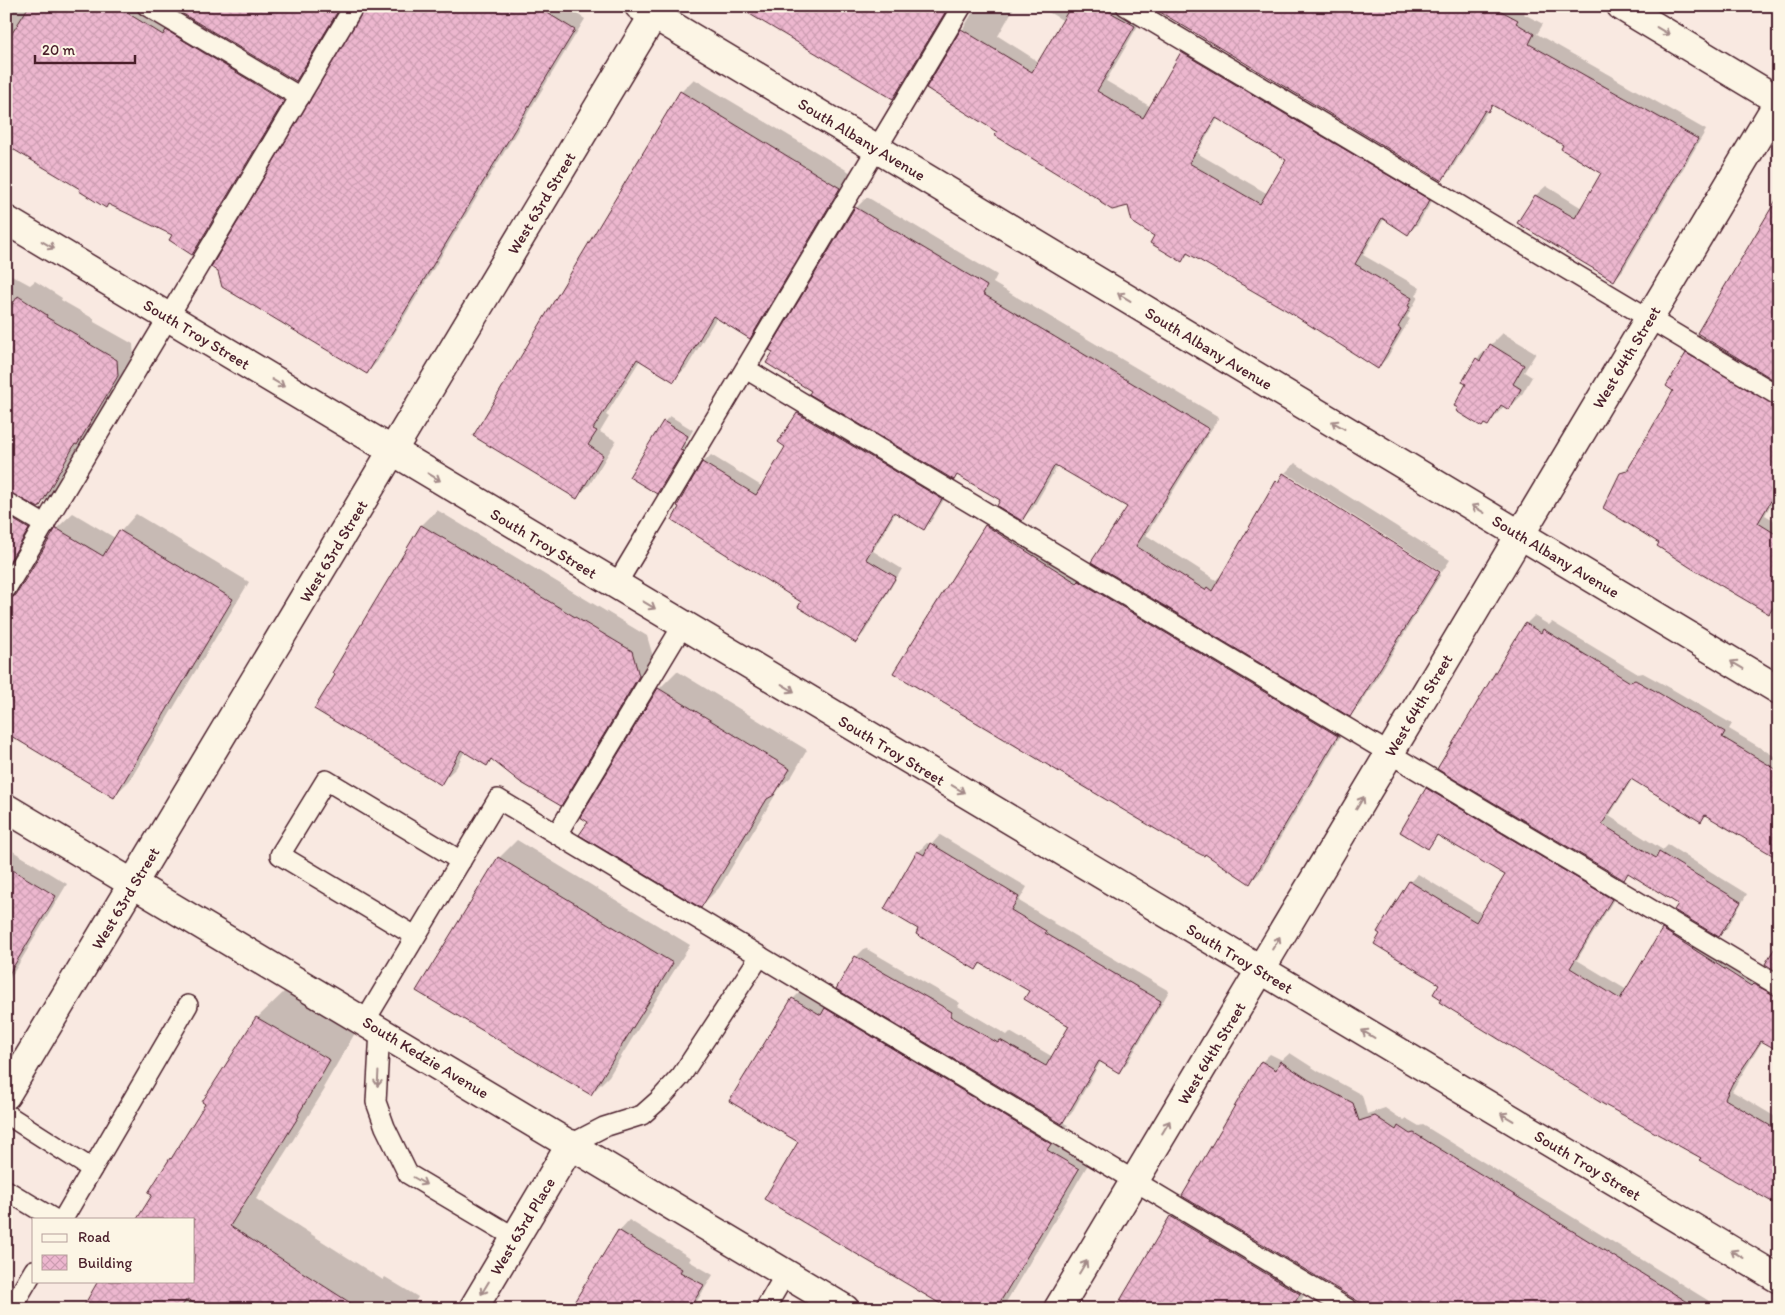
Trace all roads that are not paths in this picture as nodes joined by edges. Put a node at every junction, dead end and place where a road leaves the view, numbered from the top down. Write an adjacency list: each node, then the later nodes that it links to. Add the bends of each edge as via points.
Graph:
1 (147, 6): 7 (lane)
2 (354, 6): 7 (lane)
3 (962, 6): 9 (lane)
4 (1126, 6): 12 (lane)
5 (1621, 6): 8 (street, one-way to 8)
6 (651, 9): 9 (street, South Albany Avenue); 15 (street, West 63rd Street)
7 (300, 97): 11 (lane)
8 (1779, 101): 12 (street, West 64th Street)
9 (878, 149): 13 (lane); 18 (street, South Albany Avenue, one-way to 9)
10 (6, 220): 11 (street, South Troy Street, one-way to 11)
11 (169, 317): 15 (street, South Troy Street, one-way to 15); 17 (lane)
12 (1649, 318): 14 (lane); 18 (street, West 64th Street)
13 (746, 368): 19 (lane); 23 (lane)
14 (1779, 396)
15 (392, 452): 19 (street, South Troy Street, one-way to 19); 27 (street, West 63rd Street)
16 (6, 502): 17 (lane)
17 (45, 525): 20 (lane)
18 (1520, 534): 22 (street, South Albany Avenue, one-way to 18); 23 (street, West 64th Street)
19 (616, 585): 21 (street, South Troy Street, one-way to 21)
20 (6, 589)
21 (683, 625): 25 (lane); 30 (street, South Troy Street, one-way to 30)
22 (1779, 690)
23 (1390, 753): 30 (street, West 64th Street, one-way to 23); 31 (lane)
24 (6, 808): 27 (street, South Kedzie Avenue)
25 (557, 834): 26 (lane, via 498,799); 29 (lane)
26 (461, 862): 28 (lane); 28 (lane, via 326,780 280,855)
27 (134, 883): 33 (street, South Kedzie Avenue); 34 (street, West 63rd Street)
28 (416, 936): 33 (lane)
29 (760, 956): 36 (lane, via 681,1076 660,1100 642,1115 604,1127); 38 (lane)
30 (1260, 970): 38 (street, West 64th Street, one-way to 30); 45 (street, South Troy Street, one-way to 30)
31 (1779, 986)
32 (188, 1006): 37 (lane)
33 (372, 1025): 36 (street, South Kedzie Avenue); 42 (lane, one-way to 42, via 376,1102 408,1174)
34 (6, 1095)
35 (6, 1114): 37 (lane)
36 (571, 1144): 42 (street, West 63rd Place); 44 (street, South Kedzie Avenue)
37 (92, 1169): 41 (lane)
38 (1134, 1181): 50 (street, West 64th Street, one-way to 38); 51 (lane)
39 (6, 1190): 40 (lane)
40 (52, 1218)
41 (65, 1218)
42 (516, 1238): 47 (street, West 63rd Place, one-way to 47)
43 (32, 1273): 46 (lane)
44 (786, 1273): 48 (lane); 49 (street, South Kedzie Avenue)
45 (1779, 1279)
46 (11, 1309)
47 (473, 1309)
48 (765, 1309)
49 (846, 1309)
50 (1058, 1309)
51 (1348, 1309)

